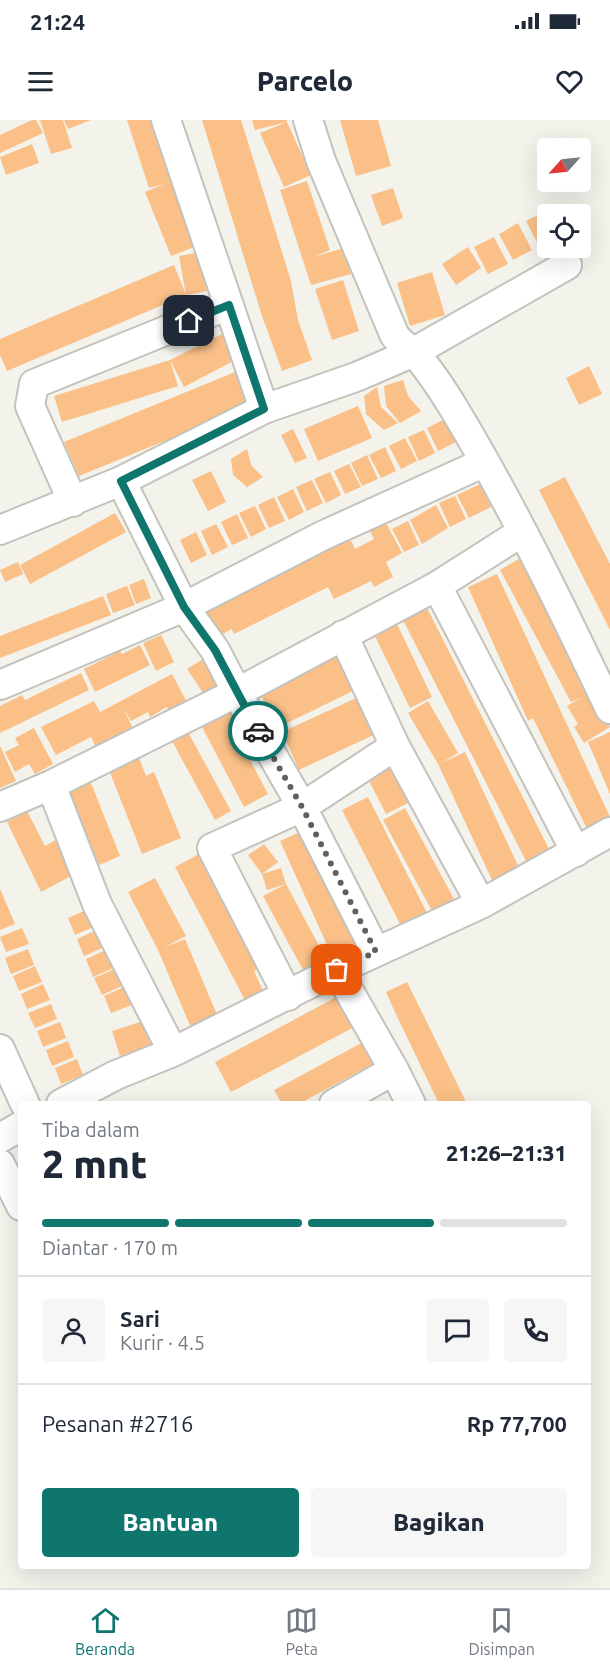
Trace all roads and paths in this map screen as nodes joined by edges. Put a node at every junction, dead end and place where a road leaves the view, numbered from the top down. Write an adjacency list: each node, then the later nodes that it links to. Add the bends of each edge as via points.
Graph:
1 (166, 120): 4 (street)
2 (308, 120): 5 (street, via 321,161 394,334)
3 (567, 265): 5 (street)
4 (229, 305): 6 (street); 9 (street, via 34,384 30,406)
5 (414, 352): 6 (street); 7 (street, via 433,375)
6 (264, 409): 8 (street)
7 (483, 463): 11 (street); 13 (street, via 324,535)
8 (121, 481): 9 (street); 13 (street)
9 (73, 502): 10 (street)
10 (0, 530)
11 (522, 532): 12 (street); 17 (street)
12 (437, 586): 14 (street); 23 (street)
13 (184, 607): 15 (street); 16 (street, via 215,650)
14 (343, 635): 16 (street); 18 (street)
15 (0, 685)
16 (238, 692): 19 (street); 21 (street)
17 (610, 709)
18 (395, 746): 21 (street); 24 (street)
19 (51, 785): 20 (street); 29 (street, via 98,904)
20 (0, 807)
21 (302, 807): 25 (street); 27 (street, via 212,848)
22 (610, 832): 23 (street)
23 (576, 852): 24 (street)
24 (481, 904): 25 (street)
25 (376, 952): 26 (street)
26 (337, 970): 27 (street); 30 (street)
27 (288, 996): 29 (street)
28 (0, 1049): 32 (street)
29 (173, 1052): 31 (street, via 116,1075)
30 (394, 1070): 33 (street); 34 (street)
31 (77, 1100)
32 (24, 1101)
33 (339, 1101)
34 (410, 1101)
35 (18, 1128): 36 (street)
36 (0, 1138)
37 (0, 1164): 38 (street)
38 (18, 1200)

